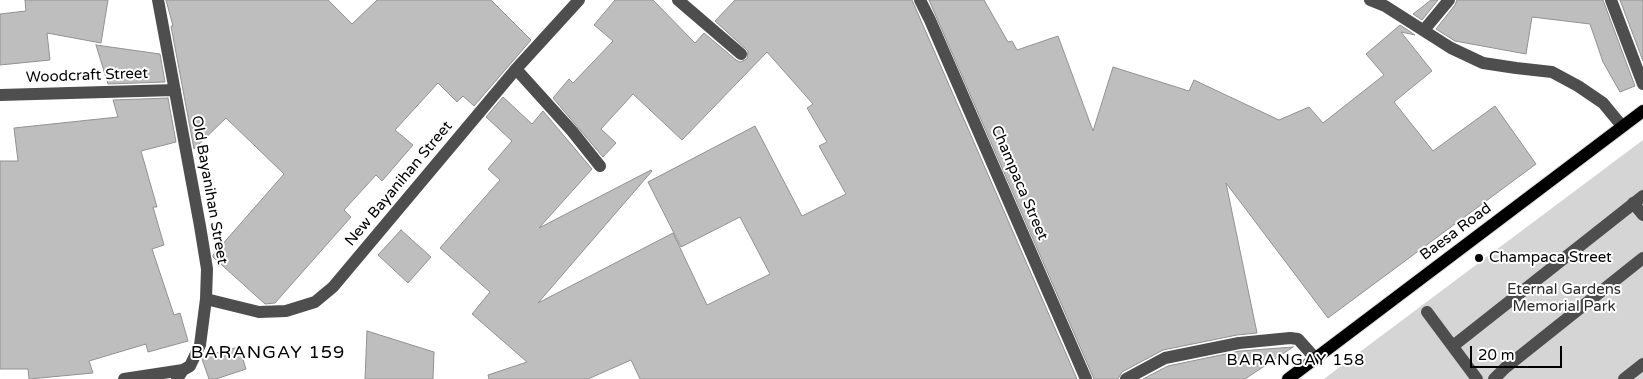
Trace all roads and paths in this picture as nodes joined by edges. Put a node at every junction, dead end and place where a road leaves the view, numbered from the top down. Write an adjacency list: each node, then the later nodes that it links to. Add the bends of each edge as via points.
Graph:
1 (158, 0): 12 (street, Old Bayanihan Street)
2 (579, 0): 10 (street, New Bayanihan Street)
3 (678, 0): 9 (street)
4 (920, 0): 27 (street, Champaca Street)
5 (1370, 0): 8 (street)
6 (1449, 0): 8 (street)
7 (1611, 0): 11 (street)
8 (1424, 30): 15 (street, via 1451,48 1483,63 1552,72 1603,103)
9 (741, 54)
10 (516, 69): 16 (street); 20 (street, New Bayanihan Street, via 333,288 314,302 286,311 259,312)
11 (1643, 84)
12 (175, 90): 13 (street, Woodcraft Street); 20 (street, Old Bayanihan Street, via 207,269)
13 (0, 95)
14 (1643, 111): 15 (main road, Baesa Road)
15 (1622, 126): 23 (main road, Baesa Road)
16 (600, 166)
17 (1638, 200): 18 (street); 22 (street)
18 (1643, 215)
19 (1643, 258): 31 (street)
20 (206, 299): 25 (street, Old Bayanihan Street, via 200,345 190,366)
21 (1427, 312): 22 (street)
22 (1453, 346): 30 (street)
23 (1315, 358): 28 (street, via 1298,339 1239,343 1165,358); 29 (main road, Baesa Road)
24 (1643, 364): 32 (street)
25 (180, 374): 26 (street)
26 (124, 379)
27 (1086, 379)
28 (1126, 379)
29 (1288, 379)
30 (1477, 379)
31 (1494, 379)
32 (1624, 379)

